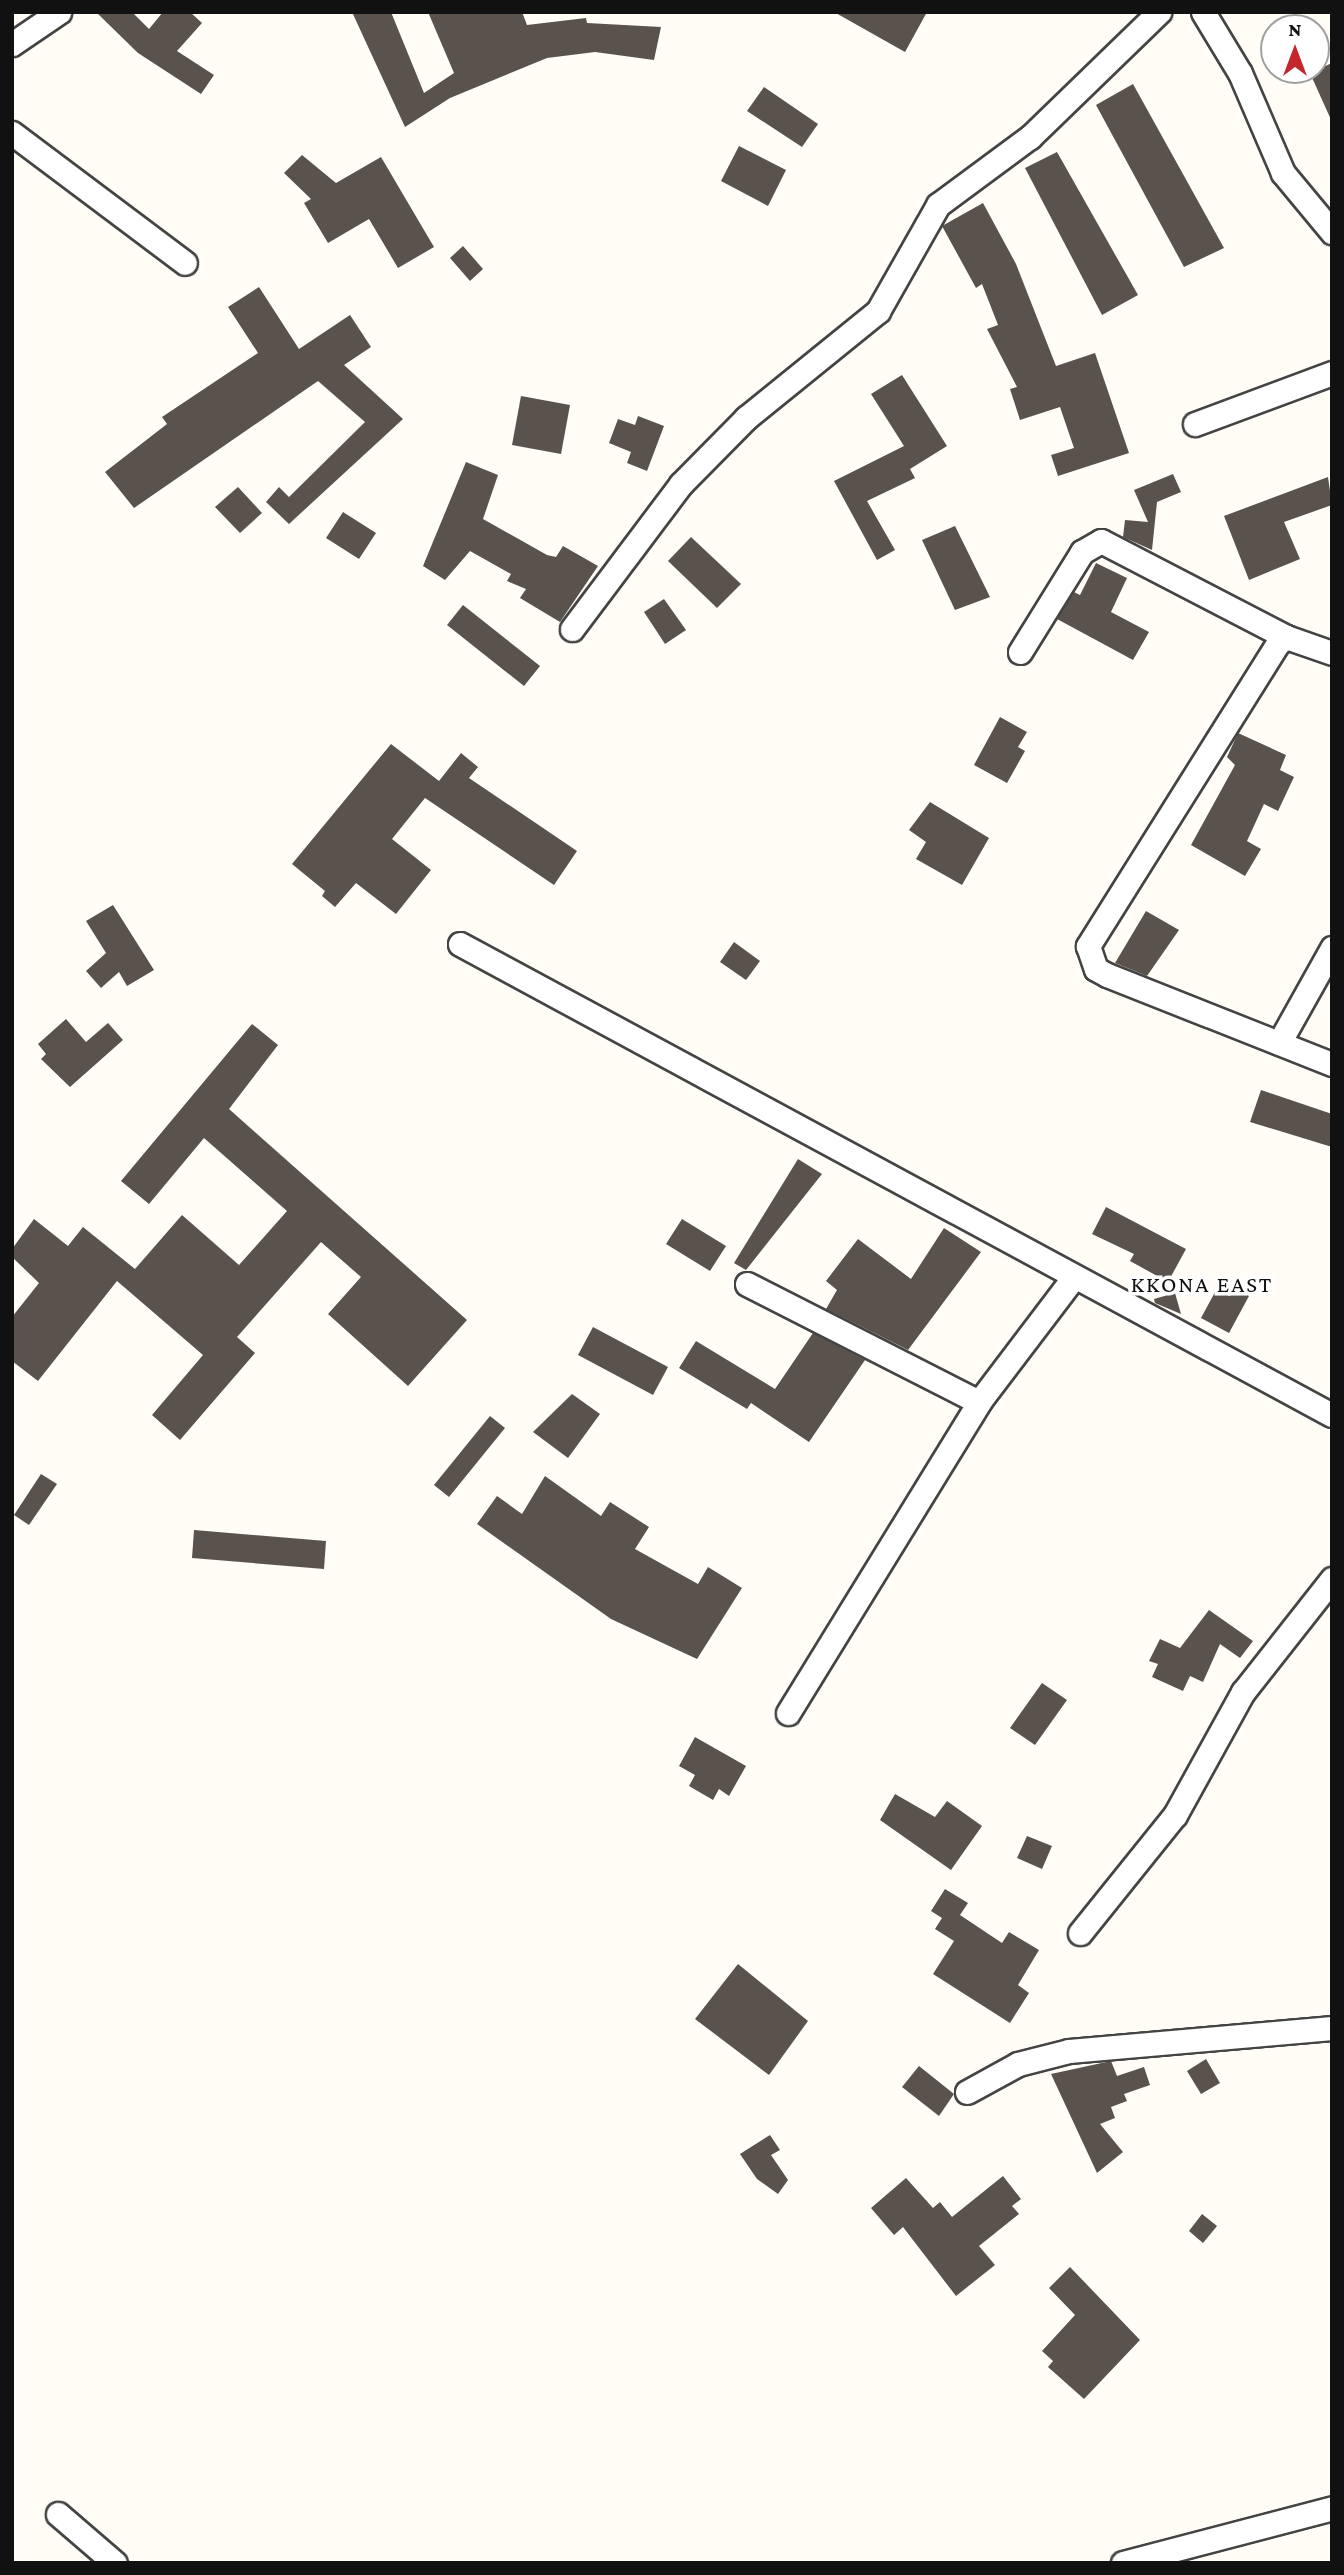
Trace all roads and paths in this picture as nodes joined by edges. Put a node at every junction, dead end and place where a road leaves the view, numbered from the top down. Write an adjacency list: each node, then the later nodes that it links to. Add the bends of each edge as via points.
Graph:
1 (59, 12): 4 (street)
2 (1159, 12): 10 (street, via 1030,137 938,205 878,311 718,446)
3 (1203, 12): 6 (street, via 1240,72 1283,173)
4 (12, 44)
5 (12, 133): 7 (street)
6 (1332, 232)
7 (185, 263)
8 (1332, 373): 9 (street)
9 (1195, 424)
10 (572, 629)
11 (1286, 636): 12 (street, via 1101,541 1082,552); 13 (street); 16 (street, via 1088,946 1096,969 1107,975)
12 (1020, 652)
13 (1332, 653)
14 (460, 944): 18 (street)
15 (1332, 948): 16 (street)
16 (1279, 1043): 17 (street)
17 (1332, 1064)
18 (1074, 1277): 20 (street); 21 (street)
19 (747, 1284): 20 (street)
20 (979, 1402): 23 (street)
21 (1332, 1415)
22 (1332, 1579): 24 (street, via 1242,1692 1175,1815)
23 (788, 1713)
24 (1080, 1933)
25 (1332, 2028): 26 (street, via 1069,2051 1018,2064)
26 (967, 2092)
27 (1332, 2508): 30 (street)
28 (58, 2514): 29 (street)
29 (115, 2563)
30 (1123, 2563)

